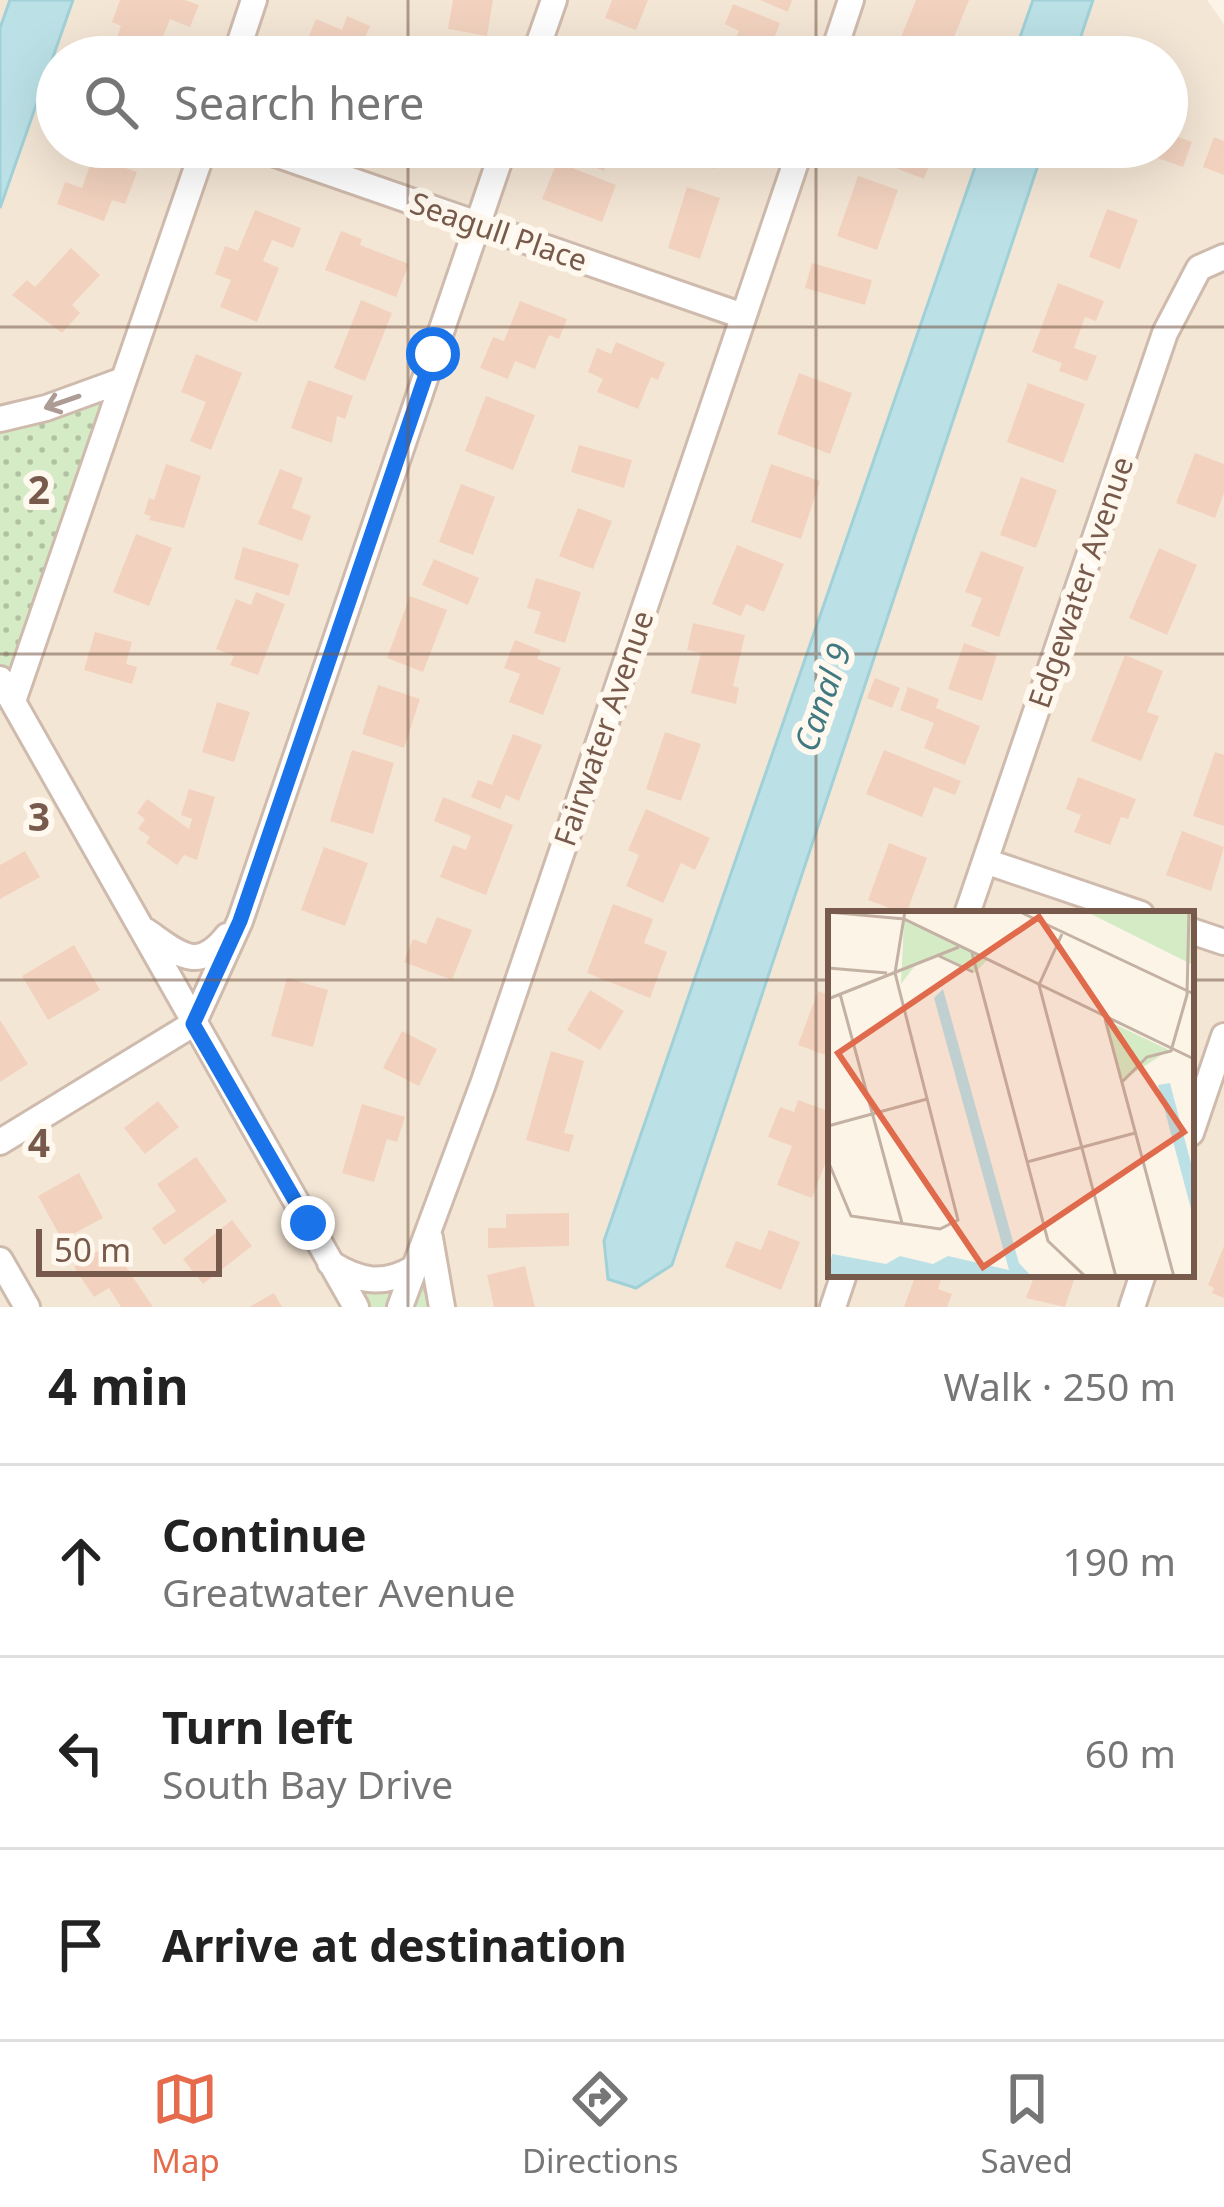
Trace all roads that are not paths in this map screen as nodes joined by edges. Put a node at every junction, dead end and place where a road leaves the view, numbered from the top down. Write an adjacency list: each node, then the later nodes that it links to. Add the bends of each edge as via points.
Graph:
1 (254, 0): 4 (street)
2 (554, 0): 5 (street)
3 (851, 0): 6 (street)
4 (242, 36)
5 (541, 36)
6 (839, 36)
7 (197, 168): 14 (street)
8 (316, 168): 11 (street, Seagull Place)
9 (496, 168): 11 (street)
10 (794, 168): 13 (street, Fairwater Avenue)
11 (477, 224): 13 (street, Seagull Place); 20 (street)
12 (1218, 260): 17 (street, Edgewater Avenue, via 1198,268 1165,333)
13 (743, 316): 28 (street, Fairwater Avenue)
14 (123, 380): 15 (street, one-way to 15); 16 (street)
15 (0, 419)
16 (6, 690): 21 (street)
17 (986, 861): 18 (street, Edgewater Avenue); 19 (street)
18 (969, 911)
19 (1132, 911)
20 (240, 921): 21 (street, via 202,958 188,958); 24 (street)
21 (139, 926): 24 (street)
22 (1194, 932): 23 (street)
23 (1224, 943)
24 (193, 1024): 27 (street); 30 (street)
25 (1224, 1036): 26 (street)
26 (1194, 1124)
27 (0, 1142)
28 (429, 1228): 31 (street, Fairwater Avenue); 37 (street)
29 (0, 1260): 34 (street)
30 (331, 1263): 31 (street, via 380,1282); 35 (street)
31 (414, 1268): 36 (street, Fairwater Avenue)
32 (843, 1277): 38 (street)
33 (1142, 1277): 39 (street)
34 (27, 1307)
35 (356, 1307)
36 (400, 1307)
37 (442, 1307)
38 (833, 1307)
39 (1132, 1307)

